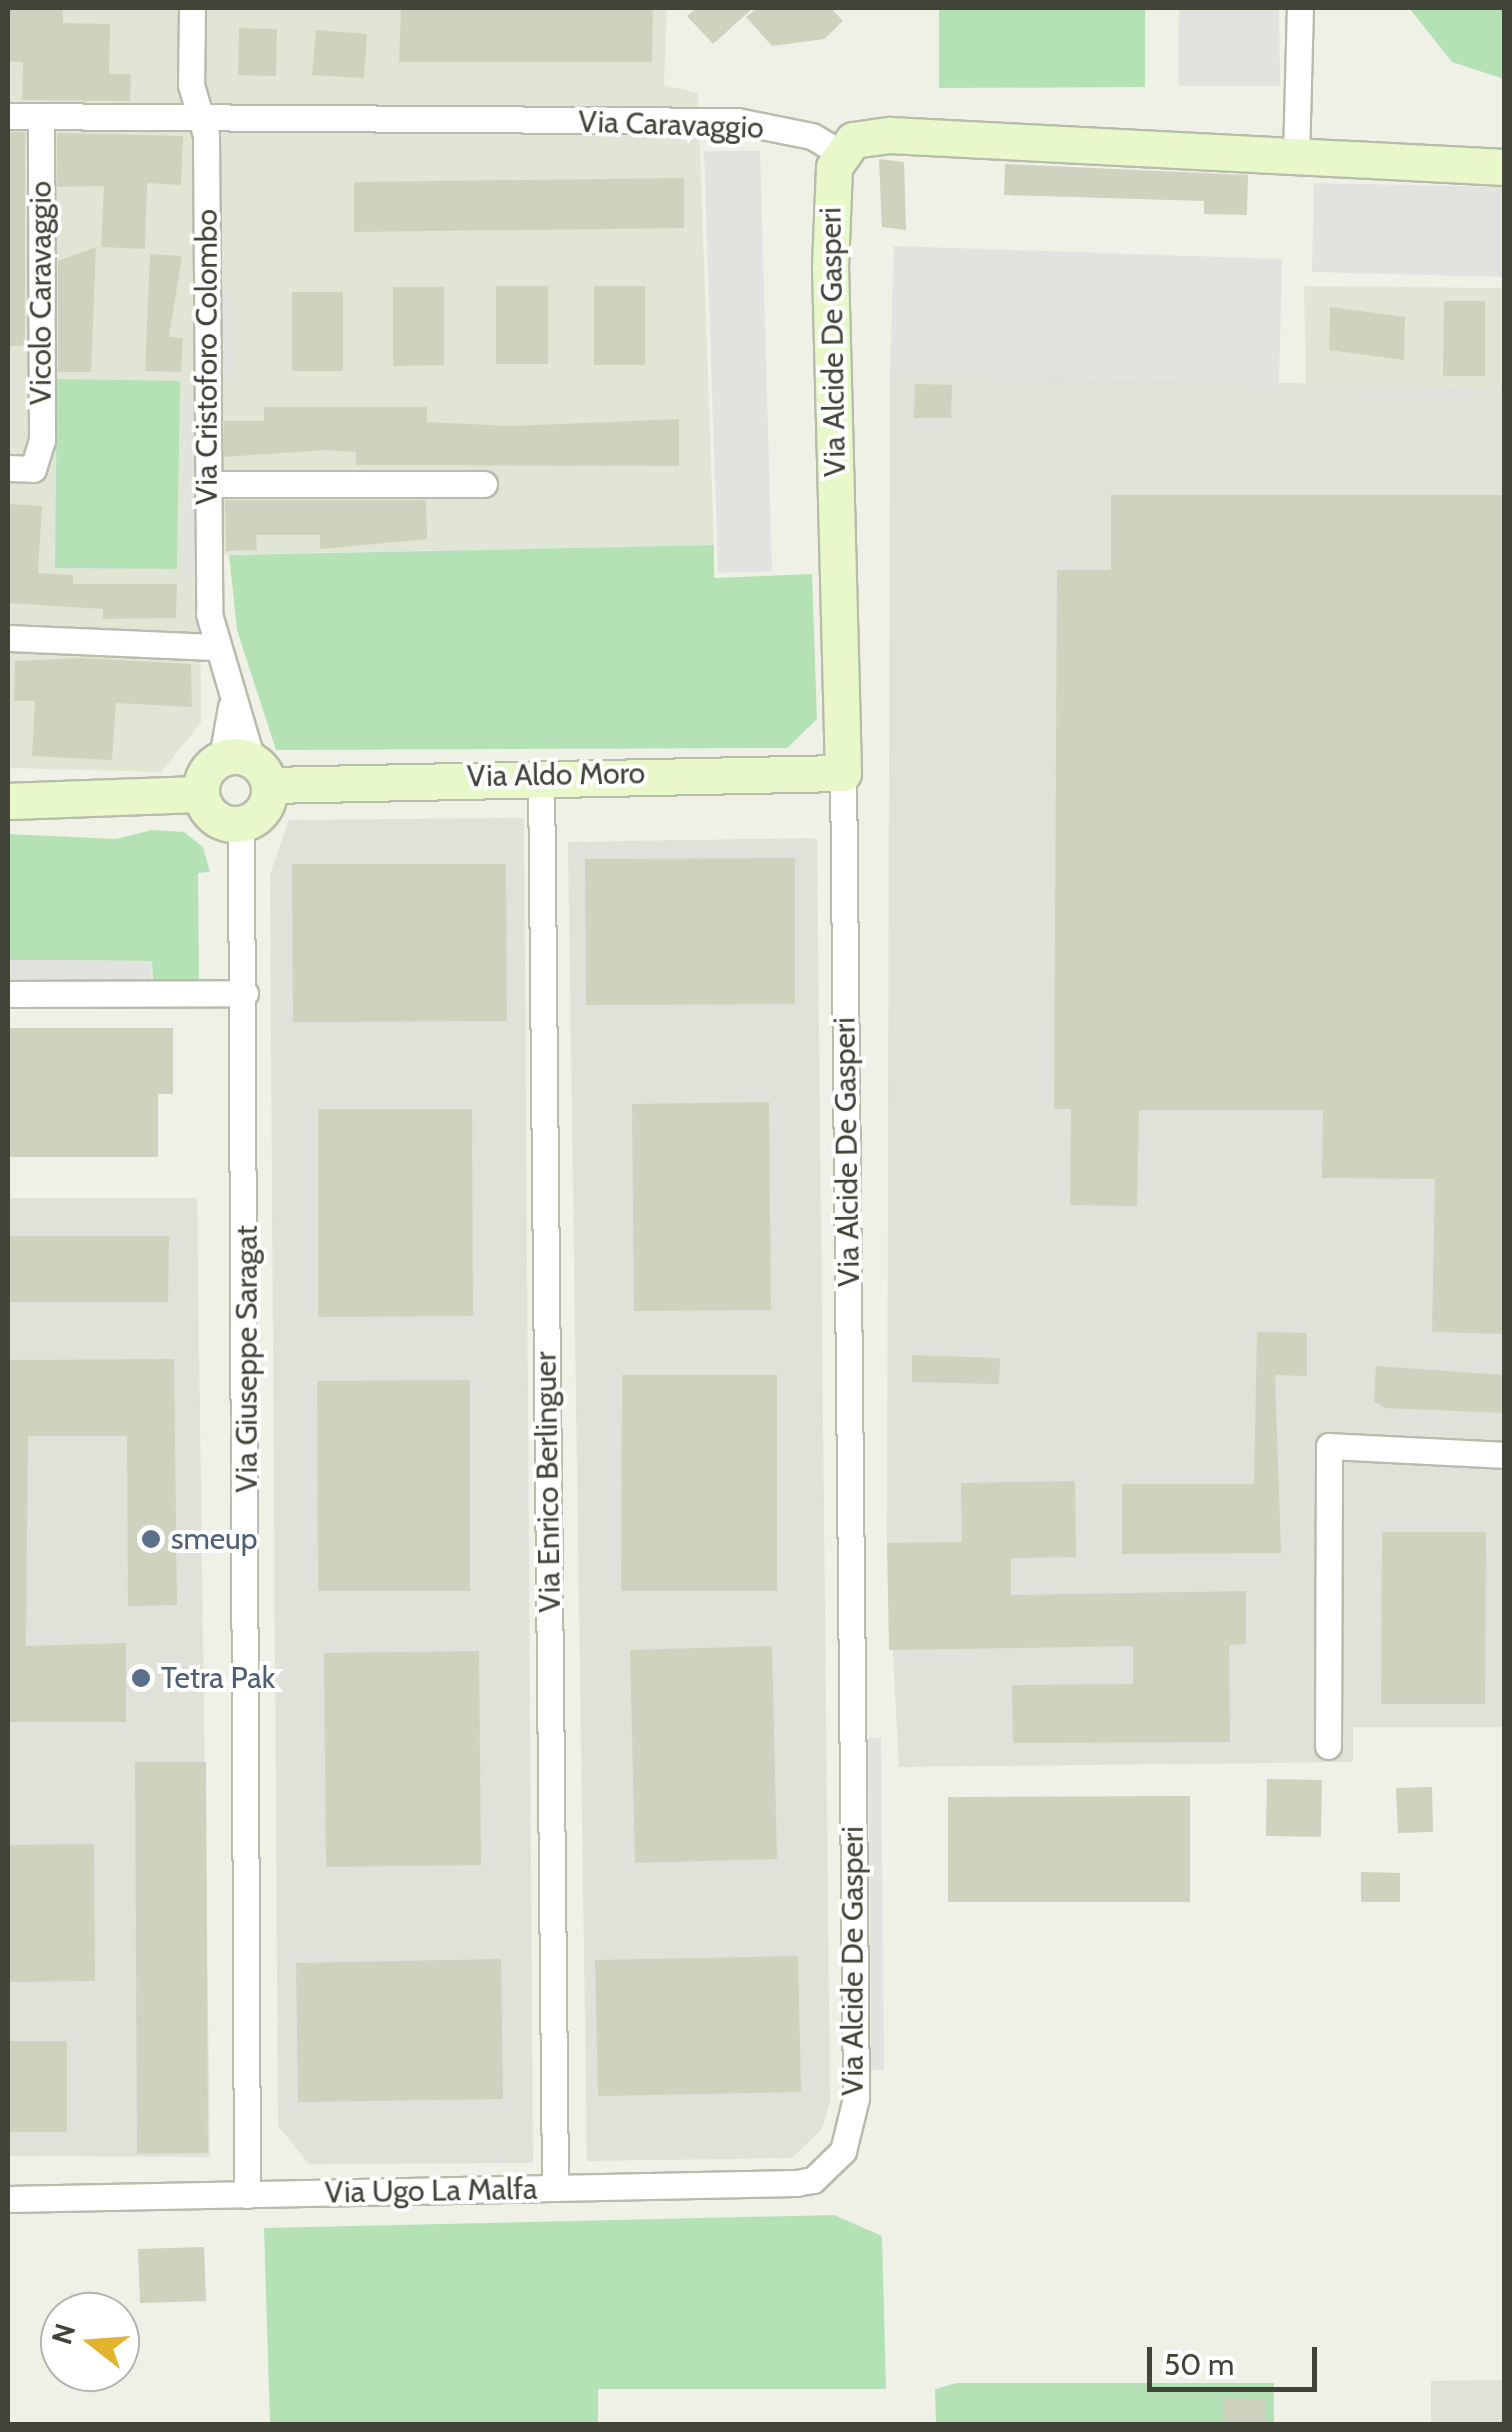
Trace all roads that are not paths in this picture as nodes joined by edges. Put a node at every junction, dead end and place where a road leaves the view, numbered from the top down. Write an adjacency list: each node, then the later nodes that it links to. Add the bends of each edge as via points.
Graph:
1 (192, 8): 3 (street, Via Cristoforo Colombo, via 192,85)
2 (1300, 8): 7 (street)
3 (206, 114): 5 (street, Via Caravaggio); 6 (street, Via Caravaggio, via 737,121 812,136); 10 (street, Via Cristoforo Colombo)
4 (8, 116): 5 (street, Via Caravaggio)
5 (41, 116): 9 (street, Vicolo Caravaggio, via 42,440)
6 (839, 152): 7 (street, via 890,134); 16 (street, Via Alcide De Gasperi, via 830,267)
7 (1296, 158): 8 (street)
8 (1504, 166)
9 (20, 468)
10 (207, 484): 11 (street); 13 (street, Via Cristoforo Colombo)
11 (484, 484)
12 (8, 638): 13 (street)
13 (213, 647): 14 (street, Via Cristoforo Colombo)
14 (248, 768): 15 (street, Via Aldo Moro); 17 (street, via 206,773); 19 (street, via 266,805)
15 (541, 774): 16 (street, Via Aldo Moro); 25 (street, Via Enrico Berlinguer)
16 (843, 774): 24 (street, Via Alcide De Gasperi, via 856,2098)
17 (202, 794): 18 (street); 19 (street, via 220,820)
18 (8, 801)
19 (241, 824): 20 (street, Via Giuseppe Saragat)
20 (245, 992): 21 (street); 26 (street, Via Giuseppe Saragat)
21 (8, 994)
22 (1504, 1454): 23 (street, via 1329,1446)
23 (1328, 1746)
24 (843, 2151): 25 (street, Via Ugo La Malfa, via 813,2180 796,2183)
25 (555, 2188): 26 (street, Via Ugo La Malfa)
26 (247, 2195): 27 (street, Via Ugo La Malfa)
27 (8, 2198)

